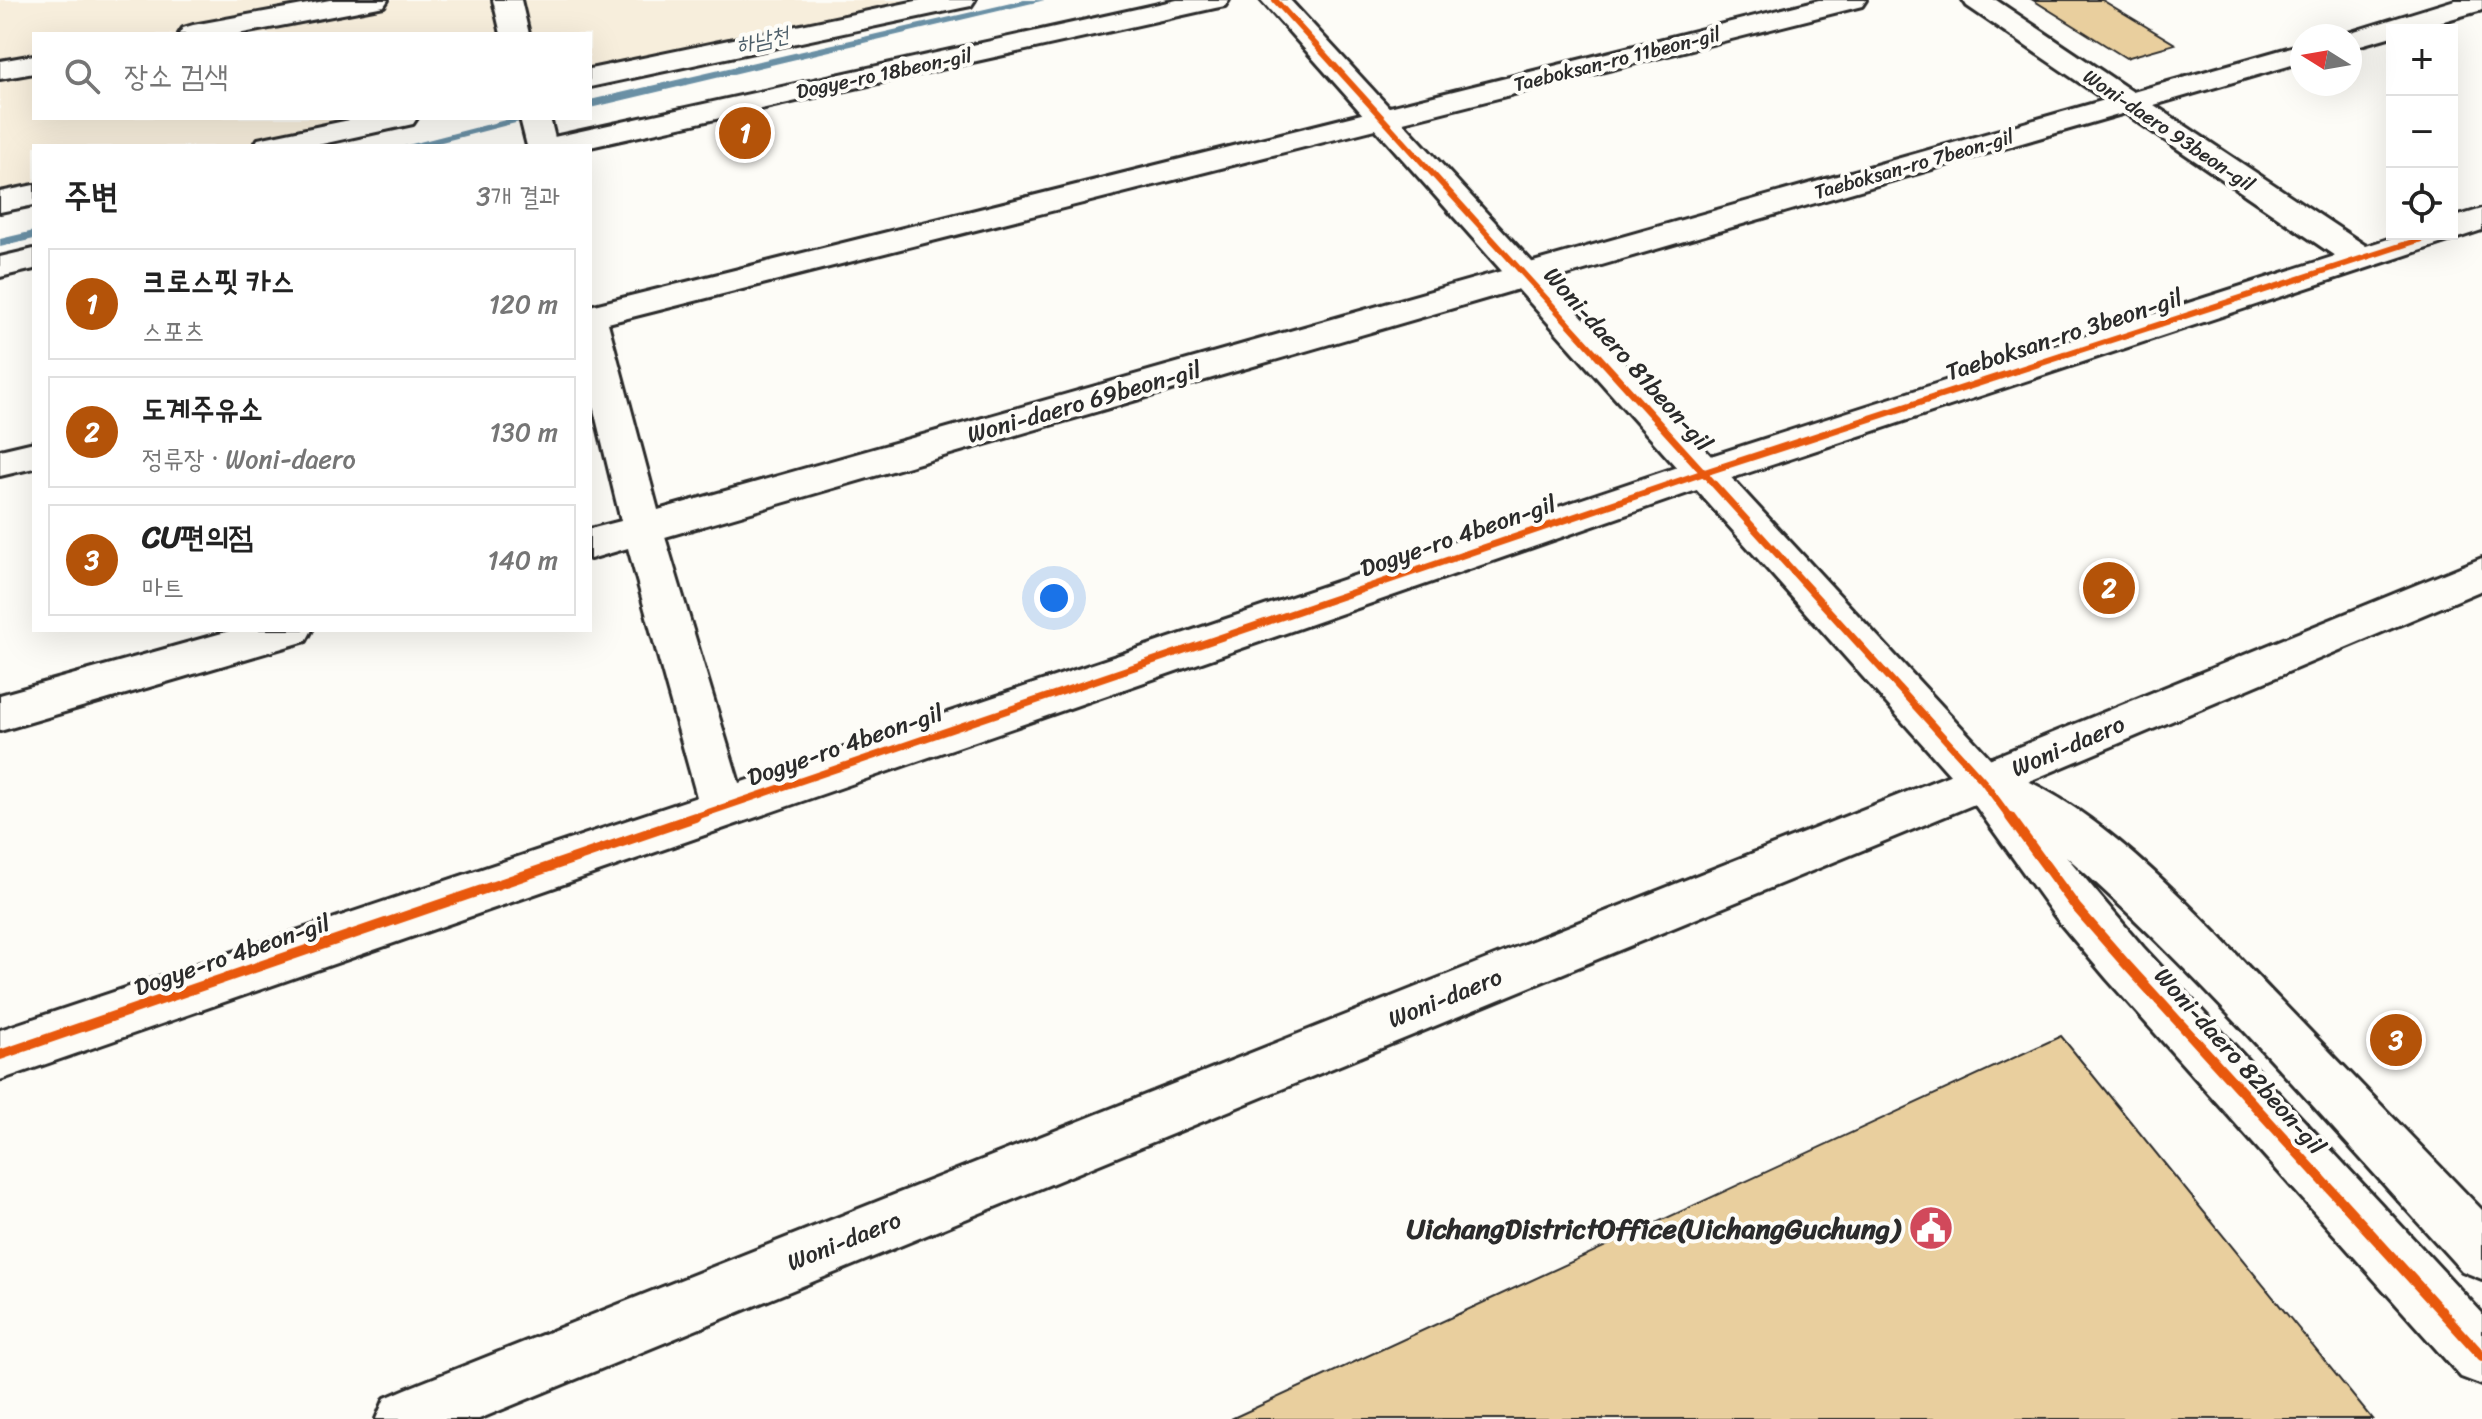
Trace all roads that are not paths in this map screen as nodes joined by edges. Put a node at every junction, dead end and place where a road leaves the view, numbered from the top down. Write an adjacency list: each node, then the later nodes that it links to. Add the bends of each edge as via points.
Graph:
1 (374, 0): 9 (street)
2 (507, 0): 10 (street)
3 (961, 0): 15 (street)
4 (1215, 0): 19 (street, Dogye-ro 18beon-gil)
5 (1275, 0): 17 (street, Woni-daero 81beon-gil)
6 (1852, 0): 17 (street, Taeboksan-ro 11beon-gil)
7 (1977, 0): 16 (street, Woni-daero 93beon-gil)
8 (2482, 1): 11 (street)
9 (204, 32)
10 (515, 32)
11 (2362, 36)
12 (2290, 56): 16 (street, Taeboksan-ro 7beon-gil)
13 (32, 64): 14 (street)
14 (0, 70)
15 (592, 78)
16 (2128, 103): 27 (street, Woni-daero 93beon-gil); 29 (street, Taeboksan-ro 7beon-gil)
17 (1382, 117): 29 (street, Woni-daero 81beon-gil); 30 (street)
18 (392, 120): 20 (street)
19 (543, 137)
20 (278, 144)
21 (32, 195): 22 (street)
22 (0, 202)
23 (2482, 219): 24 (street)
24 (2458, 227)
25 (2419, 240): 27 (street, Taeboksan-ro 3beon-gil)
26 (32, 259): 28 (street)
27 (2362, 259): 34 (street, Taeboksan-ro 3beon-gil)
28 (0, 267)
29 (1526, 276): 34 (street, Woni-daero 81beon-gil); 35 (street, Woni-daero 69beon-gil)
30 (592, 318)
31 (592, 327): 35 (street)
32 (32, 455): 33 (street)
33 (0, 463)
34 (1703, 473): 40 (street, Woni-daero 81beon-gil); 41 (street, Dogye-ro 4beon-gil)
35 (643, 529): 36 (street, Woni-daero 69beon-gil); 41 (street)
36 (592, 543)
37 (2482, 573): 40 (street, Woni-daero)
38 (284, 632): 39 (street)
39 (0, 713)
40 (1983, 781): 43 (street, Woni-daero 82beon-gil, via 2060,822 2135,887); 44 (street, Woni-daero 82beon-gil, via 2076,907); 45 (street, Woni-daero)
41 (723, 808): 42 (street, Dogye-ro 4beon-gil)
42 (0, 1055)
43 (2482, 1251)
44 (2482, 1356)
45 (406, 1419)

